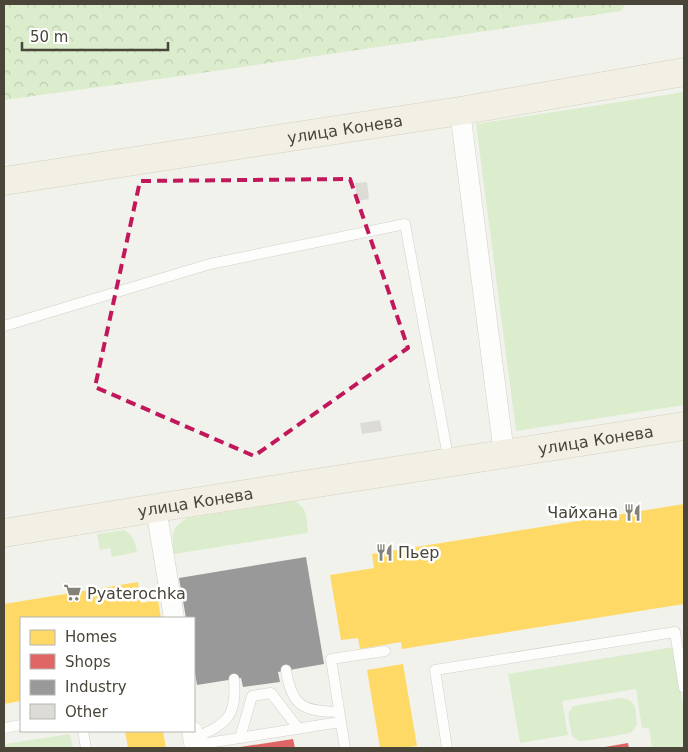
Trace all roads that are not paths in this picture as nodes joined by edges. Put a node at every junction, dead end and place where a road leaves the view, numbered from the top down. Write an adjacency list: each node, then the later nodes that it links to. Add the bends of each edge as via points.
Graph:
1 (684, 72): 2 (main road, улица Конева)
2 (460, 111): 3 (main road, улица Конева); 6 (street)
3 (4, 181)
4 (4, 326): 7 (lane, via 210,264 405,224)
5 (684, 426): 6 (main road, улица Конева)
6 (504, 454): 7 (main road, улица Конева)
7 (449, 463): 8 (main road, улица Конева)
8 (156, 508): 9 (main road, улица Конева); 10 (street)
9 (4, 533)
10 (174, 617)
11 (385, 651): 15 (lane, via 331,659)
12 (286, 670): 15 (lane, via 289,689 296,701 306,708)
13 (234, 679): 21 (lane, via 232,710 222,724)
14 (684, 688): 24 (lane, via 675,632 435,670)
15 (340, 717): 18 (lane); 23 (lane)
16 (20, 726): 17 (lane)
17 (4, 728)
18 (298, 728): 20 (lane); 20 (lane, via 271,693 252,696)
19 (83, 732): 22 (lane)
20 (240, 738): 21 (lane)
21 (194, 741)
22 (86, 748)
23 (345, 748)
24 (447, 748)

